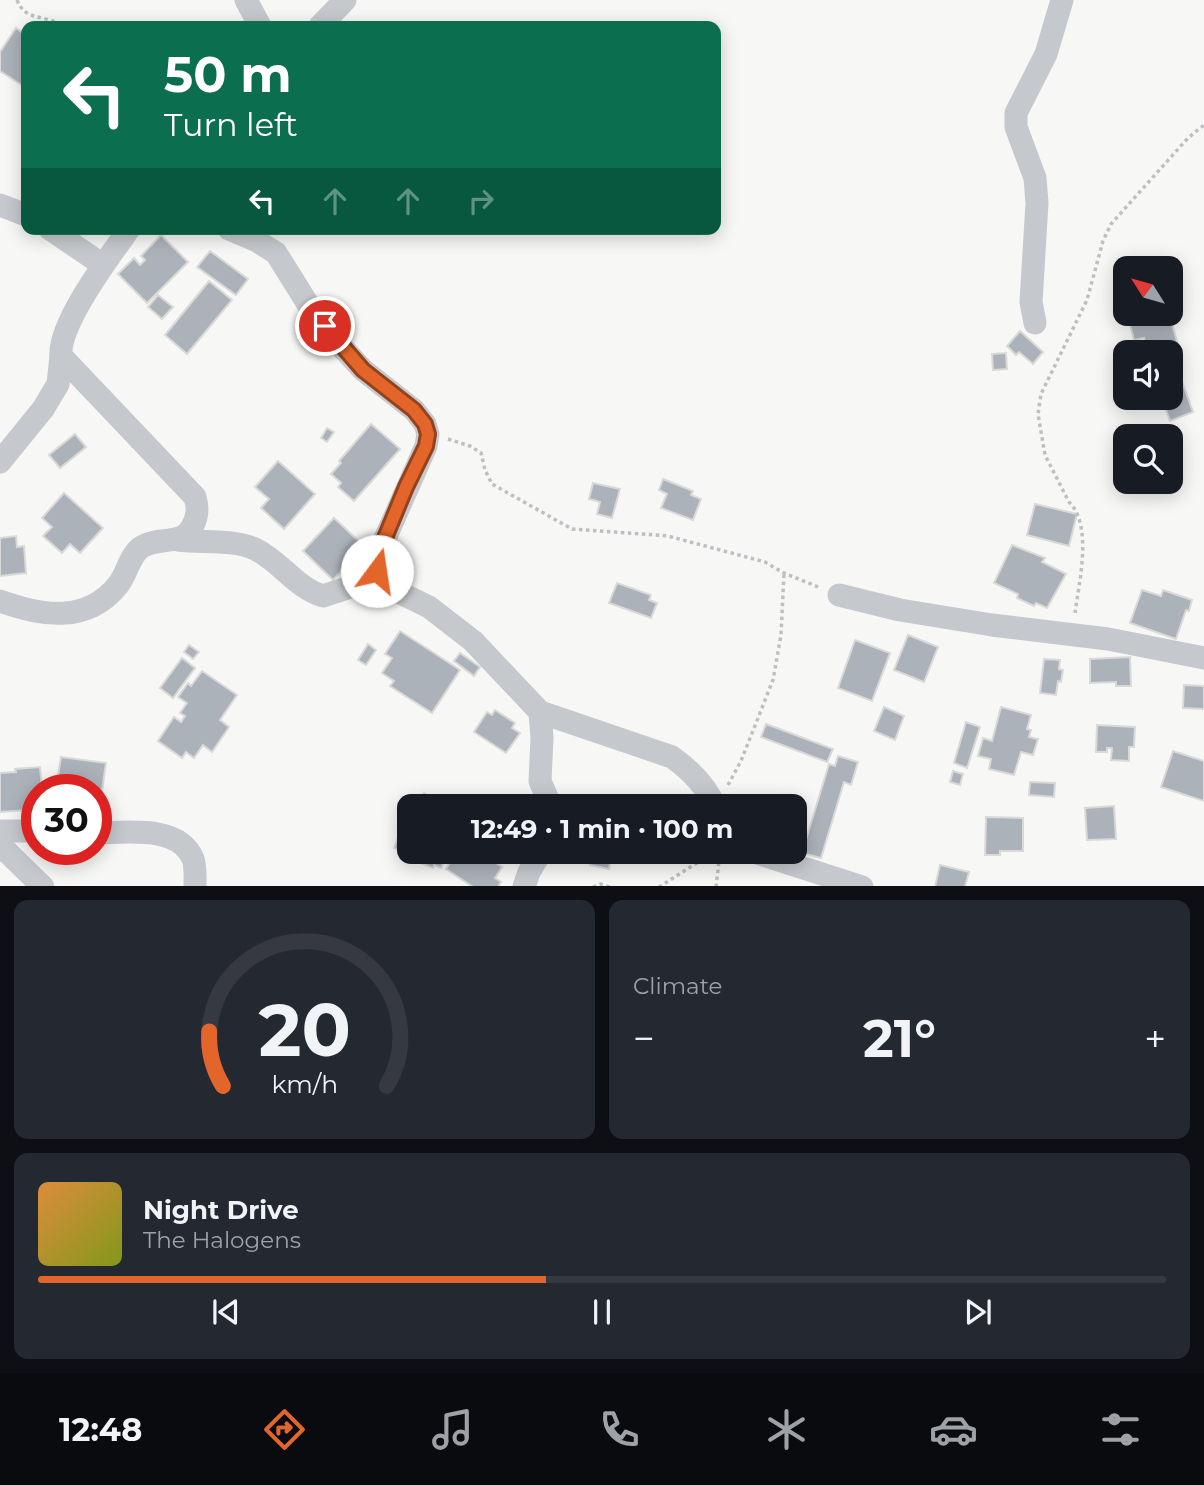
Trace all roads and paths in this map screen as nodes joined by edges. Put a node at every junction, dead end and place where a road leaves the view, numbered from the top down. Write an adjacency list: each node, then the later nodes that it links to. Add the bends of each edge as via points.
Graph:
1 (16, 0): 5 (path, via 28,15)
2 (246, 0): 6 (street)
3 (345, 0): 7 (street)
4 (1062, 0): 15 (street, via 1046,54 1016,113 1016,127 1035,178 1031,302)
5 (54, 21)
6 (257, 21)
7 (325, 21)
8 (1204, 125): 24 (path, via 1111,224 1087,300 1041,394 1038,414 1045,454 1076,508 1083,539)
9 (0, 205): 10 (street)
10 (21, 213)
11 (59, 235): 14 (street)
12 (125, 235): 14 (street)
13 (243, 235): 17 (street, via 276,253 339,344 363,370 414,410)
14 (103, 265): 16 (street, via 65,332)
15 (1035, 323)
16 (61, 356): 18 (street, via 58,384); 19 (street, via 195,497 197,515 192,528)
17 (428, 434): 20 (path, via 481,453 492,484 572,529 668,536 765,562); 21 (street, via 380,550)
18 (0, 462)
19 (178, 540): 21 (street, via 255,549 323,596); 23 (street, via 151,541 143,546 132,556 117,587 74,612 43,614)
20 (784, 573): 22 (path); 29 (path, via 773,680 741,761)
21 (380, 577): 26 (street, via 473,641)
22 (839, 595): 24 (street, via 900,610)
23 (0, 601)
24 (1072, 635): 25 (street)
25 (1204, 658)
26 (540, 712): 27 (street, via 540,781); 28 (street, via 672,757)
27 (546, 794)
28 (707, 794)
29 (722, 794)
30 (0, 831): 31 (street)
31 (21, 831)
32 (112, 833): 39 (street, via 160,834 178,842 193,859)
33 (0, 845): 38 (street)
34 (534, 864): 40 (street)
35 (695, 864): 41 (path)
36 (719, 864): 42 (path)
37 (791, 864): 43 (street)
38 (42, 886)
39 (195, 886)
40 (524, 886)
41 (661, 886)
42 (716, 886)
43 (859, 886)

